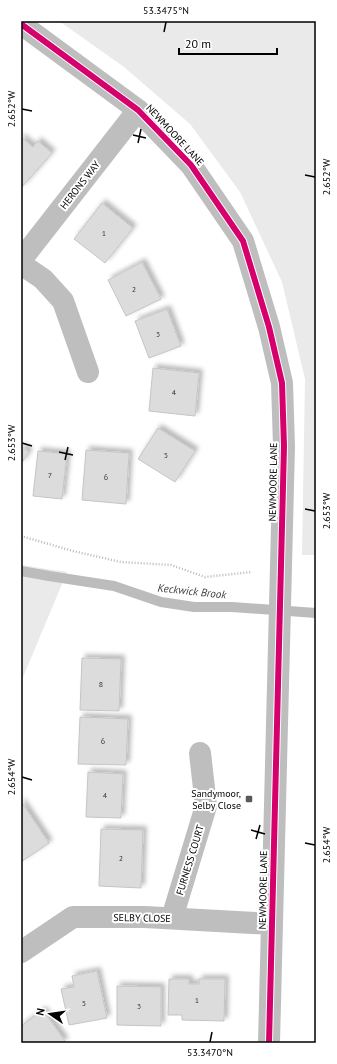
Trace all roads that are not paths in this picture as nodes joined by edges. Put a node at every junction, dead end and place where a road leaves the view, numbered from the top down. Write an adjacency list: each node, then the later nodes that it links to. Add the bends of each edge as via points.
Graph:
1 (21, 24): 2 (street, NEWMOORE LANE)
2 (138, 110): 3 (street, HERONS WAY); 8 (street, NEWMOORE LANE, via 191,165 243,241 282,383 284,446)
3 (21, 260)
4 (21, 264): 5 (street, via 43,279 63,301)
5 (88, 372)
6 (200, 753): 7 (street, FURNESS COURT, via 206,806)
7 (172, 918): 8 (street, SELBY CLOSE); 9 (street, SELBY CLOSE, via 73,917)
8 (272, 924): 10 (street, NEWMOORE LANE)
9 (21, 952)
10 (269, 1043)

